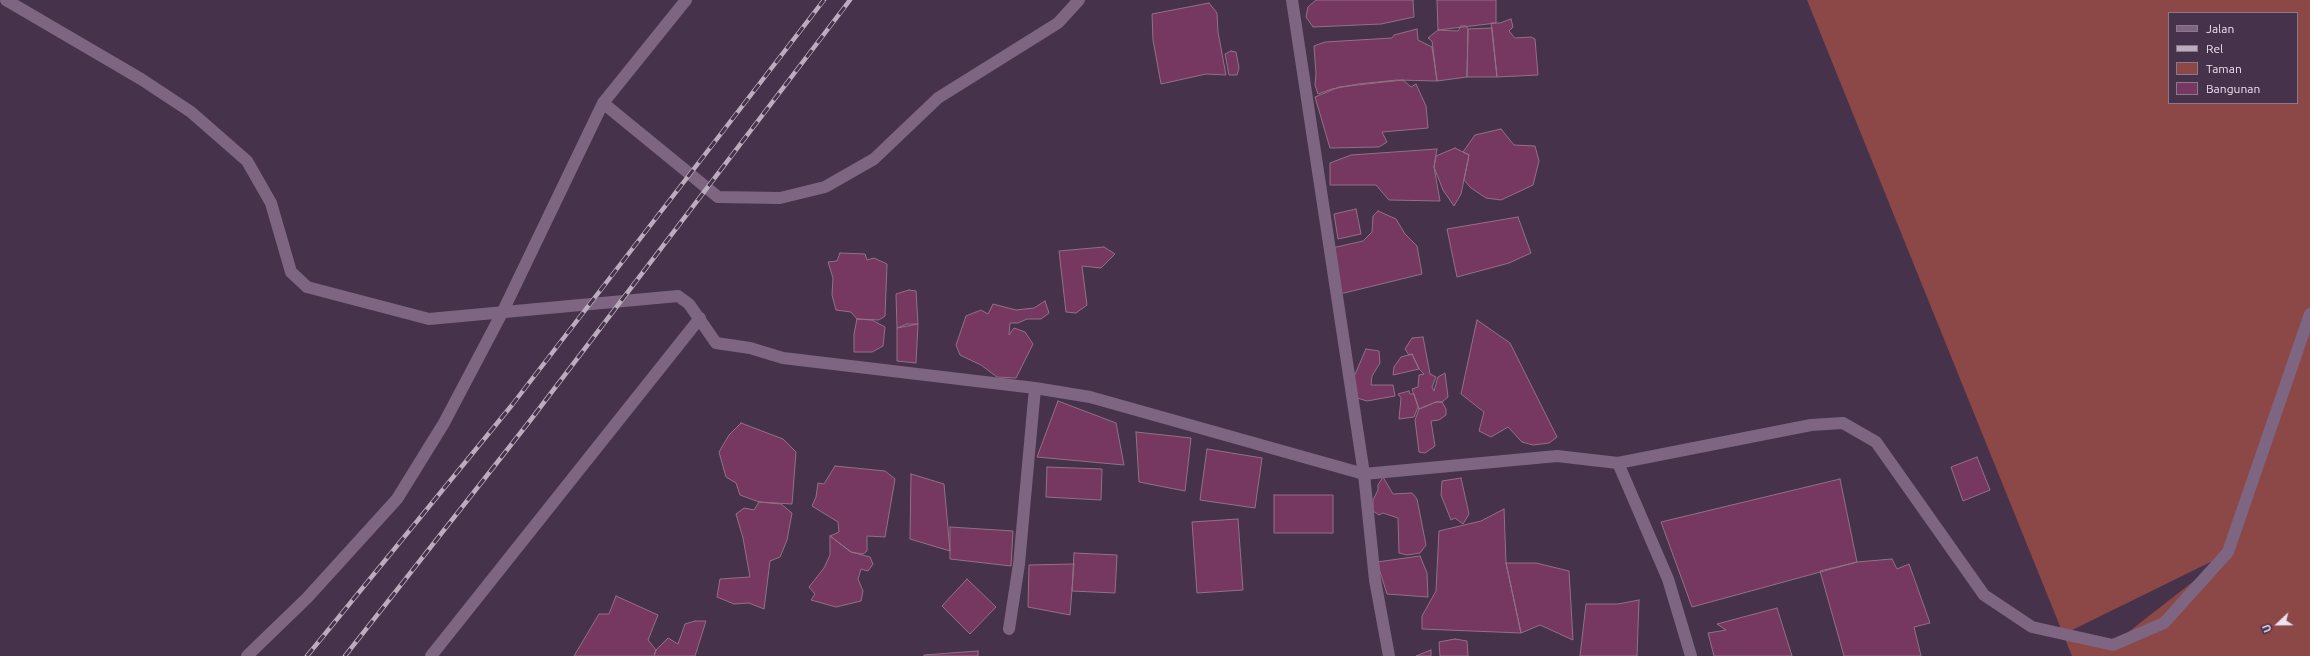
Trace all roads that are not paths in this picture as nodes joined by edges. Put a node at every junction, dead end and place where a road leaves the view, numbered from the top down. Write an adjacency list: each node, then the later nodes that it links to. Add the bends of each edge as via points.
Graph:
1 (6, 0): 6 (street, via 154,87 191,112 247,161 271,202 291,272 307,286 429,319)
2 (686, 0): 5 (street)
3 (1079, 0): 5 (street, via 1058,23 938,98 874,159 825,186 780,198 718,197)
4 (1292, 0): 11 (street)
5 (603, 103): 6 (street)
6 (503, 312): 8 (street, via 678,296 689,304); 13 (street, via 444,423 397,499 307,598)
7 (2310, 314): 10 (street, via 2228,552 2164,623 2113,645 2032,627 1984,595 1876,442 1843,423 1811,425)
8 (700, 318): 9 (street, via 716,342 750,348 783,358); 14 (street)
9 (1035, 388): 11 (street, via 1090,397); 12 (street, via 1019,564)
10 (1618, 463): 11 (street, via 1557,456); 16 (street, via 1668,579)
11 (1364, 474): 15 (street, via 1375,580)
12 (1009, 629)
13 (247, 656)
14 (431, 656)
15 (1389, 656)
16 (1691, 656)

